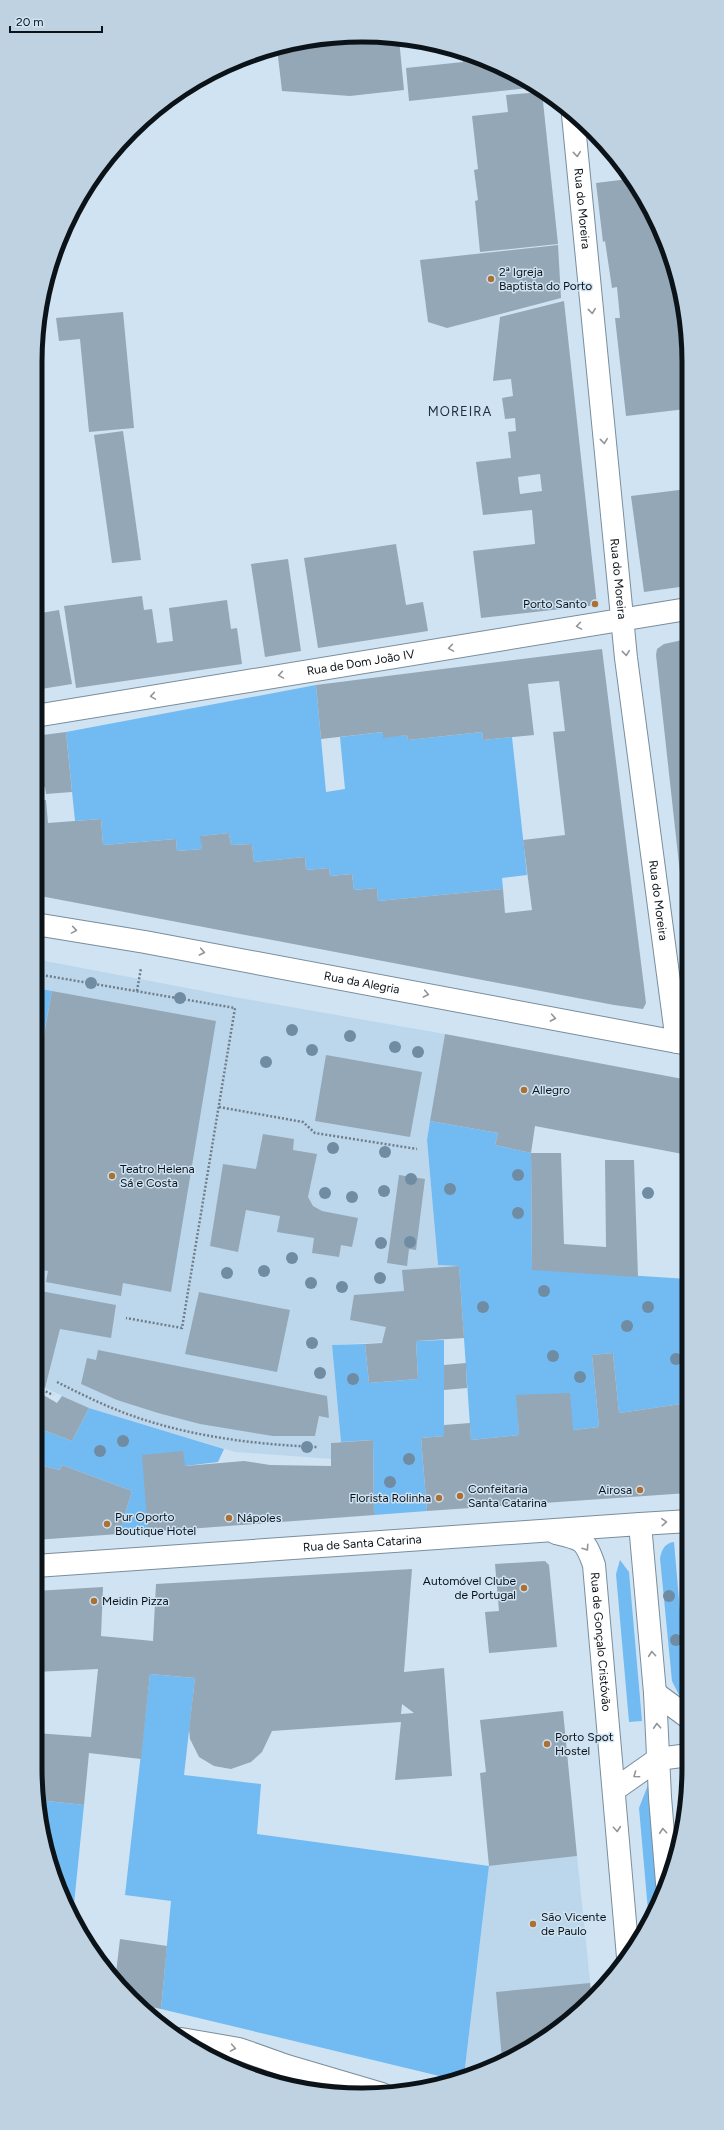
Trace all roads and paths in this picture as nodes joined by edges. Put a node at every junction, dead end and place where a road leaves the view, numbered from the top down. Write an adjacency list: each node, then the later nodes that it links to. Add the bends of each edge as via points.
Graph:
1 (574, 122): 3 (main road, Rua do Moreira, one-way to 3)
2 (682, 610): 3 (main road, Rua de Dom João IV)
3 (622, 619): 4 (main road, Rua de Dom João IV, one-way to 4); 7 (main road, Rua do Moreira, one-way to 7)
4 (42, 715)
5 (42, 925): 7 (main road, Rua da Alegria, one-way to 7, via 153,943)
6 (42, 974): 8 (path, via 235,1008)
7 (682, 1043)
8 (219, 1107): 9 (path, via 303,1122 315,1133); 10 (path, via 182,1328)
9 (417, 1149)
10 (126, 1318)
11 (57, 1382): 14 (path, via 112,1408 198,1434 239,1442)
12 (42, 1390): 13 (path)
13 (52, 1395)
14 (317, 1447)
15 (682, 1520): 16 (main road, Rua de Santa Catarina, one-way to 15)
16 (640, 1524): 17 (main road, Rua de Santa Catarina); 19 (main road, one-way to 16)
17 (539, 1530): 18 (main road, Rua de Santa Catarina); 23 (main road, Rua de Gonçalo Cristóvão, one-way to 23, via 578,1538 588,1548 594,1565)
18 (42, 1566)
19 (656, 1693): 20 (main road); 22 (main road, one-way to 19)
20 (682, 1713)
21 (682, 1756): 22 (main road)
22 (658, 1759): 23 (main road, one-way to 23); 24 (main road, one-way to 22)
23 (614, 1790): 25 (main road, Rua de Gonçalo Cristóvão, one-way to 25)
24 (666, 1868)
25 (627, 1947)
26 (197, 2042): 27 (main road, one-way to 27, via 239,2049)
27 (362, 2088)

